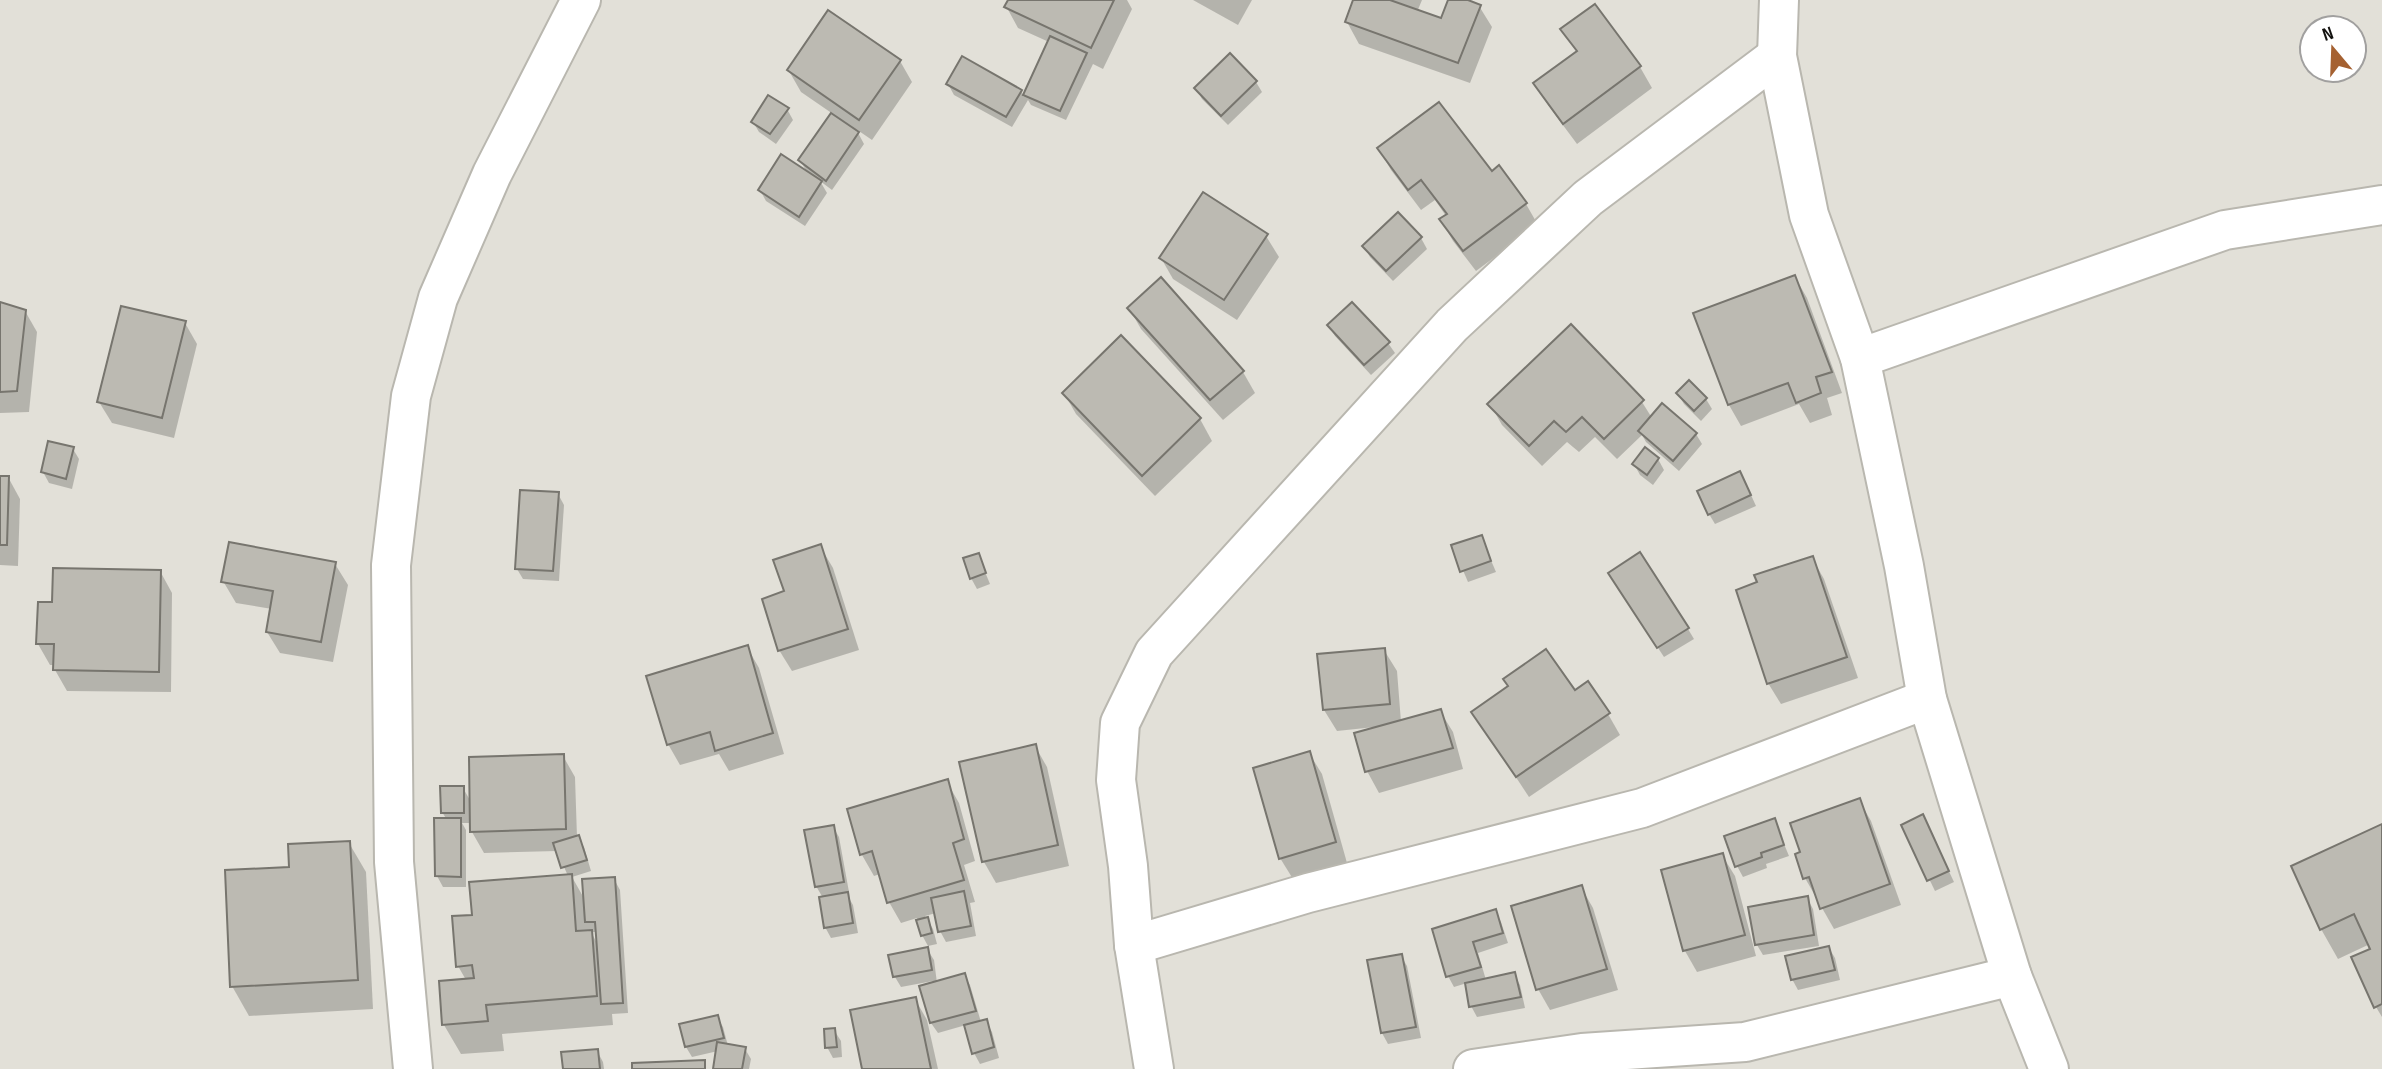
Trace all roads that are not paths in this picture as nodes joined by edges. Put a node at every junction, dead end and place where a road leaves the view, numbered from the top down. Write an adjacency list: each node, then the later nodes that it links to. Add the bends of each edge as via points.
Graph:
1 (581, 0): 9 (street, via 465,236 439,298 411,396 391,565 394,863)
2 (1779, 0): 3 (street)
3 (1777, 56): 5 (street, via 1809,215); 7 (street, via 1588,198 1451,325 1154,653 1119,734 1116,780)
4 (2382, 205): 5 (street, via 2225,230)
5 (1860, 358): 6 (street)
6 (1927, 699): 7 (street, via 1643,808 1308,893); 8 (street)
7 (1133, 945): 10 (street)
8 (2012, 976): 11 (street, via 1745,1042 1582,1053); 12 (street)
9 (413, 1069)
10 (1154, 1069)
11 (1473, 1069)
12 (2049, 1069)

